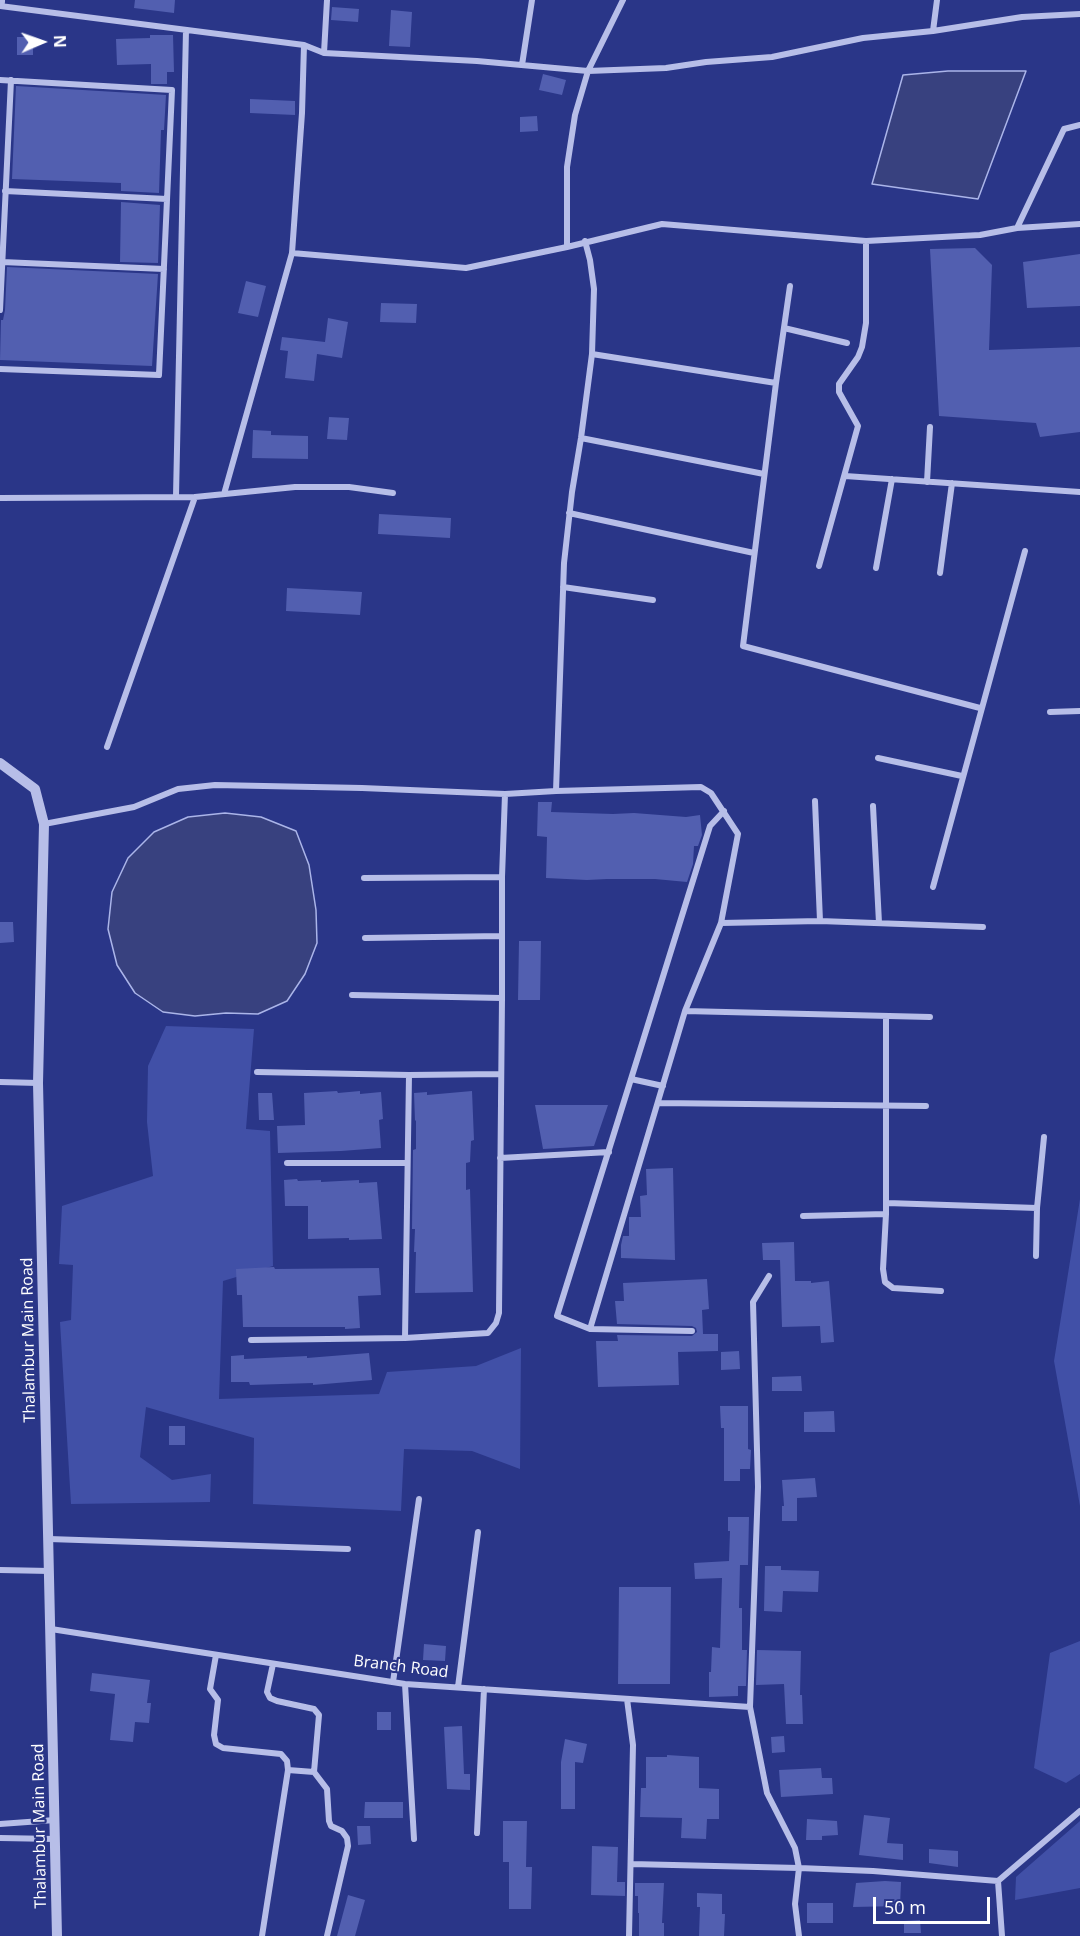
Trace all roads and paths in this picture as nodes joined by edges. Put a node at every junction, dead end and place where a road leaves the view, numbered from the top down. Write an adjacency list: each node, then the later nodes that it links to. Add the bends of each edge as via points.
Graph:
1 (327, 0): 10 (street)
2 (532, 0): 11 (street)
3 (623, 0): 12 (street)
4 (937, 0): 8 (street)
5 (0, 2): 7 (street)
6 (1080, 14): 8 (street, via 1022,17)
7 (186, 30): 9 (street); 43 (street)
8 (933, 31): 12 (street, via 863,38 772,57)
9 (304, 45): 10 (street); 23 (street)
10 (324, 53): 11 (street)
11 (522, 65): 12 (street)
12 (588, 71): 22 (street, via 574,115 567,167)
13 (0, 80): 14 (street)
14 (11, 80): 16 (street); 17 (street, via 172,90)
15 (1080, 125): 19 (street, via 1064,129)
16 (6, 191): 17 (street); 24 (street)
17 (167, 199): 25 (street)
18 (1080, 224): 19 (street)
19 (1017, 228): 21 (street, via 980,235)
20 (585, 241): 21 (street, via 662,224); 22 (street); 30 (street, via 594,289)
21 (866, 241): 36 (street, via 866,323 862,347 839,384 839,392 858,426)
22 (567, 247): 23 (street, via 466,268)
23 (292, 253): 42 (street)
24 (2, 262): 25 (street); 27 (street)
25 (164, 269): 31 (street, via 159,375)
26 (790, 286): 28 (street)
27 (0, 310)
28 (784, 328): 29 (street); 32 (street)
29 (847, 343)
30 (592, 354): 32 (street); 34 (street)
31 (0, 369)
32 (776, 383): 35 (street)
33 (930, 427): 38 (street)
34 (581, 438): 35 (street); 46 (street)
35 (764, 474): 48 (street)
36 (845, 476): 37 (street); 49 (street)
37 (892, 479): 38 (street); 50 (street)
38 (927, 482): 39 (street)
39 (952, 483): 40 (street); 51 (street)
40 (1080, 492)
41 (393, 493): 42 (street, via 349,487 294,487)
42 (224, 494): 44 (street)
43 (176, 496): 44 (street); 45 (street)
44 (195, 497): 57 (street)
45 (0, 498)
46 (570, 513): 48 (street); 52 (street)
47 (1025, 551): 54 (street)
48 (754, 553): 54 (street, via 743,646)
49 (819, 566)
50 (876, 568)
51 (940, 573)
52 (563, 586): 53 (street); 61 (street)
53 (652, 600)
54 (980, 708): 60 (street)
55 (1080, 711): 56 (street)
56 (1050, 712)
57 (107, 747)
58 (878, 758): 60 (street)
59 (0, 763): 66 (street, Thalambur Main Road, via 35,789)
60 (962, 777): 69 (street)
61 (556, 791): 62 (street); 65 (street, via 701,787 711,793)
62 (505, 795): 66 (street, via 215,785 178,789 134,807); 67 (street)
63 (815, 801): 70 (street)
64 (873, 806): 72 (street)
65 (724, 811): 71 (street, via 738,834); 84 (street, via 710,826)
66 (44, 824): 86 (street, Thalambur Main Road)
67 (502, 877): 68 (street); 74 (street)
68 (363, 878)
69 (933, 887)
70 (820, 921): 71 (street); 72 (street)
71 (721, 923): 78 (street)
72 (879, 923): 73 (street)
73 (983, 927)
74 (502, 936): 75 (street); 77 (street)
75 (365, 938)
76 (352, 995): 77 (street)
77 (502, 998): 82 (street)
78 (685, 1011): 79 (street); 87 (street)
79 (886, 1016): 80 (street); 89 (street)
80 (930, 1017)
81 (257, 1072): 83 (street)
82 (501, 1074): 83 (street); 93 (street)
83 (409, 1075): 95 (street)
84 (631, 1079): 87 (street); 92 (street)
85 (0, 1082): 86 (street)
86 (38, 1083): 109 (street, Thalambur Main Road)
87 (663, 1086): 88 (street)
88 (658, 1103): 89 (street); 103 (street)
89 (888, 1105): 90 (street); 96 (street)
90 (926, 1106)
91 (1044, 1137): 97 (street)
92 (609, 1152): 93 (street); 103 (street, via 557,1316)
93 (500, 1158): 105 (street, via 500,1307 496,1323 489,1333)
94 (287, 1163): 95 (street)
95 (406, 1163): 105 (street)
96 (886, 1203): 97 (street); 98 (street)
97 (1037, 1208): 100 (street)
98 (886, 1214): 99 (street); 102 (street, via 885,1282 893,1288)
99 (803, 1216)
100 (1036, 1256)
101 (769, 1276): 121 (street, via 753,1302 758,1487)
102 (941, 1291)
103 (590, 1329): 104 (street)
104 (692, 1330)
105 (405, 1338): 106 (street)
106 (251, 1340)
107 (419, 1499): 116 (street)
108 (478, 1532): 118 (street)
109 (49, 1539): 110 (street); 112 (street, Thalambur Main Road)
110 (348, 1549)
111 (0, 1570): 112 (street)
112 (50, 1571): 113 (street, Thalambur Main Road)
113 (51, 1629): 114 (street, Branch Road); 125 (street, Thalambur Main Road)
114 (216, 1654): 115 (street, Branch Road); 122 (street, via 210,1689 218,1700 216,1744 281,1754)
115 (273, 1664): 116 (street, Branch Road); 123 (street, via 267,1692 270,1698 314,1709 319,1715)
116 (393, 1682): 117 (street, Branch Road)
117 (405, 1684): 118 (street, Branch Road); 130 (street)
118 (458, 1687): 119 (street, Branch Road)
119 (484, 1689): 120 (street, Branch Road); 127 (street)
120 (627, 1699): 121 (street, Branch Road); 131 (street, via 633,1745)
121 (750, 1707): 132 (street, via 767,1793 795,1848)
122 (288, 1770): 123 (street); 135 (street)
123 (314, 1772): 136 (street, via 327,1789 329,1821 342,1831 348,1846)
124 (1080, 1811): 133 (street)
125 (55, 1820): 126 (street); 129 (street, Thalambur Main Road)
126 (0, 1824)
127 (477, 1833)
128 (0, 1838): 129 (street)
129 (55, 1839): 134 (street, Thalambur Main Road)
130 (414, 1839)
131 (631, 1864): 132 (street); 137 (street)
132 (799, 1868): 133 (street); 138 (street, via 795,1904)
133 (998, 1881): 139 (street)
134 (57, 1936)
135 (262, 1936)
136 (327, 1936)
137 (629, 1936)
138 (799, 1936)
139 (1002, 1936)

